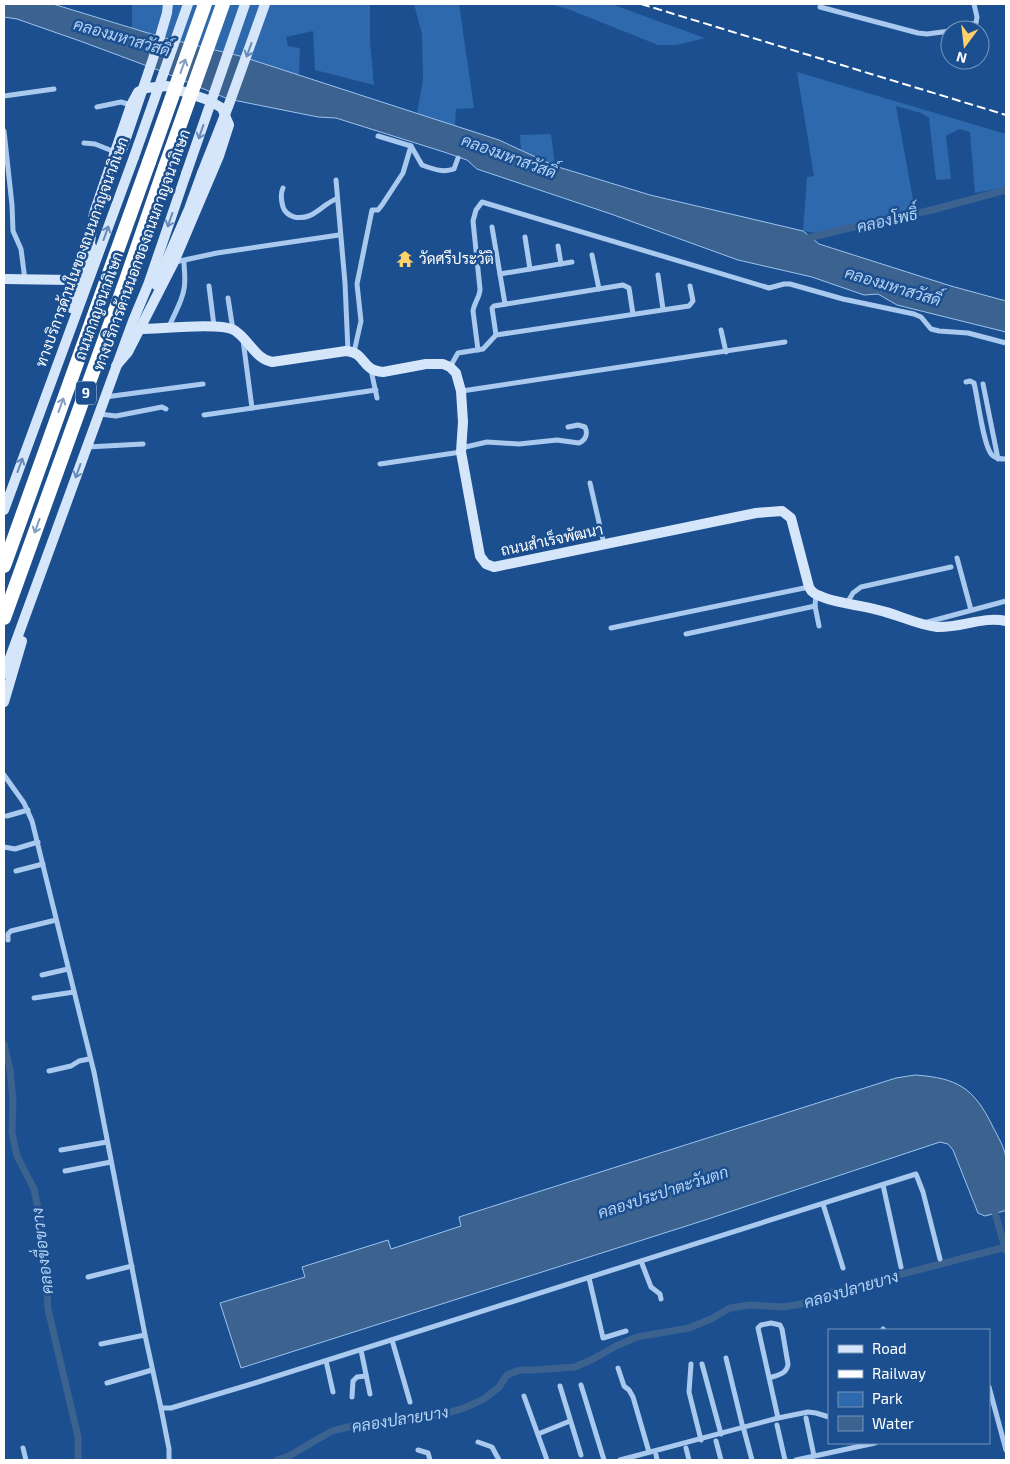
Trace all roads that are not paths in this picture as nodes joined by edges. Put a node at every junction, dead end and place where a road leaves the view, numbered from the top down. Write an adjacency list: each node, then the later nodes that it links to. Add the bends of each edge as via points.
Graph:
1 (168, 4): 22 (main road, bridge, via 162,30)
2 (188, 4): 31 (main road, ทางบริการด้านในของถนนกาญจนาภิเษก, one-way to 2, bridge, via 134,157)
3 (206, 4): 88 (highway, ถนนกาญจนาภิเษก / 9, one-way to 3, bridge)
4 (223, 4): 96 (highway, ถนนกาญจนาภิเษก / 9, one-way to 96, bridge)
5 (246, 4): 63 (main road, ทางบริการด้านนอกของถนนกาญจนาภิเษก, one-way to 63, bridge, via 148,285)
6 (265, 4): 46 (main road, one-way to 46, bridge, via 228,107 158,278)
7 (836, 4): 10 (street)
8 (974, 4): 11 (street)
9 (820, 7): 10 (street)
10 (834, 11): 12 (street, via 918,33)
11 (977, 20)
12 (940, 32)
13 (54, 89): 14 (street)
14 (4, 96)
15 (131, 105): 16 (street, via 121,102); 22 (main road); 33 (main road, via 138,92 167,86 222,108 229,125)
16 (97, 107)
17 (4, 131): 20 (street)
18 (378, 136): 21 (street)
19 (84, 143): 22 (street)
20 (5, 144): 40 (street, via 13,231 21,249)
21 (411, 146): 23 (street, via 422,165 440,171 454,169); 61 (street, via 403,173 378,210 372,210 357,284 361,321)
22 (118, 151): 31 (main road)
23 (458, 158)
24 (336, 180): 26 (street)
25 (283, 188): 26 (street, via 281,196 285,211 297,218 310,216)
26 (336, 199): 28 (street)
27 (492, 227): 37 (street)
28 (339, 235): 33 (street); 61 (street)
29 (524, 237): 36 (street)
30 (558, 246): 35 (street)
31 (94, 251): 41 (main road); 58 (main road, ทางบริการด้านในของถนนกาญจนาภิเษก)
32 (592, 255): 44 (street)
33 (179, 261): 46 (main road); 52 (street, via 185,288)
34 (572, 262): 35 (street)
35 (561, 264): 36 (street)
36 (530, 269): 37 (street)
37 (500, 274): 47 (street)
38 (658, 275): 48 (street)
39 (4, 279): 40 (main road)
40 (26, 280): 41 (main road)
41 (79, 282): 58 (main road)
42 (209, 286): 50 (street)
43 (690, 286): 48 (street, via 692,304)
44 (599, 288): 47 (street); 49 (street, via 627,286)
45 (228, 298): 53 (street)
46 (152, 303): 51 (main road)
47 (505, 304): 55 (street, via 492,308)
48 (663, 309): 49 (street)
49 (633, 314): 55 (street)
50 (214, 326): 52 (main road); 53 (main road)
51 (140, 329): 52 (main road); 63 (main road)
52 (168, 329)
53 (233, 330): 56 (main road)
54 (721, 330): 62 (street)
55 (496, 335): 60 (street)
56 (244, 338): 61 (main road, via 259,356 272,362); 73 (street)
57 (785, 342): 62 (street)
58 (64, 344): 85 (main road, ทางบริการด้านในของถนนกาญจนาภิเษก, one-way to 58)
59 (1006, 344): 60 (street, via 968,333 939,332 914,314 800,286 784,284 768,288 482,202 473,221 480,289 473,311)
60 (478, 350): 64 (street, via 458,353)
61 (351, 352): 65 (main road, via 360,355)
62 (726, 352): 70 (street)
63 (116, 366): 71 (main road, ทางบริการด้านนอกของถนนกาญจนาภิเษก)
64 (450, 366): 65 (main road, via 426,364 383,372); 70 (main road, ถนนสำเร็จพัฒนา, via 456,373)
65 (371, 370): 69 (street)
66 (966, 382): 81 (street, via 974,383 982,427 990,452)
67 (203, 384): 71 (street)
68 (983, 384): 81 (street)
69 (376, 390): 72 (street); 73 (street)
70 (461, 392): 80 (main road, ถนนสำเร็จพัฒนา, via 464,422)
71 (105, 397): 75 (main road, ทางบริการด้านนอกของถนนกาญจนาภิเษก)
72 (377, 398)
73 (252, 408): 76 (street)
74 (166, 409): 75 (street, via 162,407 116,416)
75 (99, 414): 79 (main road, ทางบริการด้านนอกของถนนกาญจนาภิเษก)
76 (204, 415)
77 (568, 426): 80 (street, via 585,428 587,435 579,442 487,442)
78 (143, 444): 79 (street)
79 (87, 447): 91 (main road, ทางบริการด้านนอกของถนนกาญจนาภิเษก, one-way to 91)
80 (461, 450): 83 (street); 86 (main road, ถนนสำเร็จพัฒนา, via 480,556 486,564 494,567)
81 (998, 459): 82 (street)
82 (1006, 459)
83 (380, 464)
84 (590, 483): 86 (street)
85 (4, 510)
86 (604, 544): 90 (main road, ถนนสำเร็จพัฒนา, via 756,513 782,512 791,518)
87 (957, 558): 95 (street)
88 (4, 566)
89 (951, 567): 93 (street, via 862,586)
90 (812, 591): 93 (main road); 94 (street); 100 (street)
91 (33, 594): 102 (main road, ทางบริการด้านนอกของถนนกาญจนาภิเษก); 103 (main road)
92 (1006, 601): 95 (street)
93 (847, 603): 98 (main road)
94 (815, 606): 99 (street); 101 (street)
95 (972, 610): 98 (street)
96 (4, 618)
97 (1006, 620): 98 (main road, via 978,620 939,627)
98 (921, 623)
99 (819, 626)
100 (611, 628)
101 (686, 634)
102 (4, 674)
103 (4, 702)
104 (4, 775): 105 (street)
105 (28, 810): 106 (street); 107 (street)
106 (7, 816)
107 (38, 842): 108 (street, via 15,848); 109 (street)
108 (4, 847)
109 (43, 864): 110 (street); 111 (street)
110 (16, 871)
111 (56, 920): 112 (street, via 10,931); 113 (street)
112 (8, 940)
113 (68, 969): 114 (street); 115 (street)
114 (42, 975)
115 (74, 992): 116 (street); 117 (street)
116 (34, 998)
117 (89, 1059): 118 (street); 119 (street)
118 (49, 1071)
119 (107, 1142): 120 (street); 121 (street)
120 (61, 1150)
121 (111, 1162): 122 (street); 127 (street)
122 (65, 1171)
123 (883, 1185): 124 (street); 125 (street, via 916,1174); 128 (street)
124 (823, 1204): 126 (street); 129 (street)
125 (940, 1258)
126 (641, 1261): 131 (street); 132 (street, via 651,1287)
127 (132, 1266): 130 (street); 134 (street)
128 (901, 1267)
129 (843, 1268)
130 (88, 1277)
131 (588, 1278): 133 (street, via 603,1338); 135 (street)
132 (661, 1299)
133 (626, 1331)
134 (145, 1335): 136 (street); 143 (street)
135 (392, 1340): 137 (street); 154 (street)
136 (101, 1344)
137 (361, 1350): 139 (street); 144 (street)
138 (726, 1358): 160 (street)
139 (326, 1361): 150 (street); 155 (street, via 168,1409)
140 (691, 1364): 163 (street, via 689,1392)
141 (702, 1364): 162 (street)
142 (618, 1368): 173 (street, via 624,1386 633,1397)
143 (152, 1370): 146 (street); 155 (street)
144 (366, 1376): 151 (street); 152 (street, via 353,1381)
145 (769, 1378): 145 (street, via 788,1369 782,1329 771,1322 758,1328); 159 (street)
146 (107, 1383)
147 (581, 1385): 181 (street)
148 (560, 1386): 158 (street)
149 (990, 1391): 172 (street)
150 (333, 1392)
151 (370, 1394)
152 (352, 1396)
153 (524, 1396): 161 (street)
154 (410, 1402)
155 (161, 1408): 177 (street)
156 (828, 1417): 159 (street, via 808,1412)
157 (806, 1418): 175 (street)
158 (570, 1421): 161 (street); 174 (street)
159 (778, 1422): 160 (street); 186 (street)
160 (744, 1429): 162 (street); 185 (street)
161 (538, 1434): 180 (street)
162 (721, 1434): 163 (street)
163 (701, 1440): 173 (street)
164 (716, 1441): 184 (street)
165 (478, 1442): 179 (street, via 492,1447)
166 (842, 1444): 171 (street)
167 (871, 1444): 171 (street)
168 (23, 1448): 176 (street)
169 (686, 1448): 183 (street)
170 (418, 1450): 178 (street, via 427,1451)
171 (844, 1450): 175 (street)
172 (1006, 1450)
173 (650, 1452): 182 (street)
174 (581, 1456)
175 (814, 1456): 187 (street)
176 (26, 1460)
177 (169, 1460)
178 (430, 1460)
179 (499, 1460)
180 (547, 1460)
181 (604, 1460)
182 (620, 1460)
183 (689, 1460)
184 (721, 1460)
185 (752, 1460)
186 (785, 1460)
187 (796, 1460)

